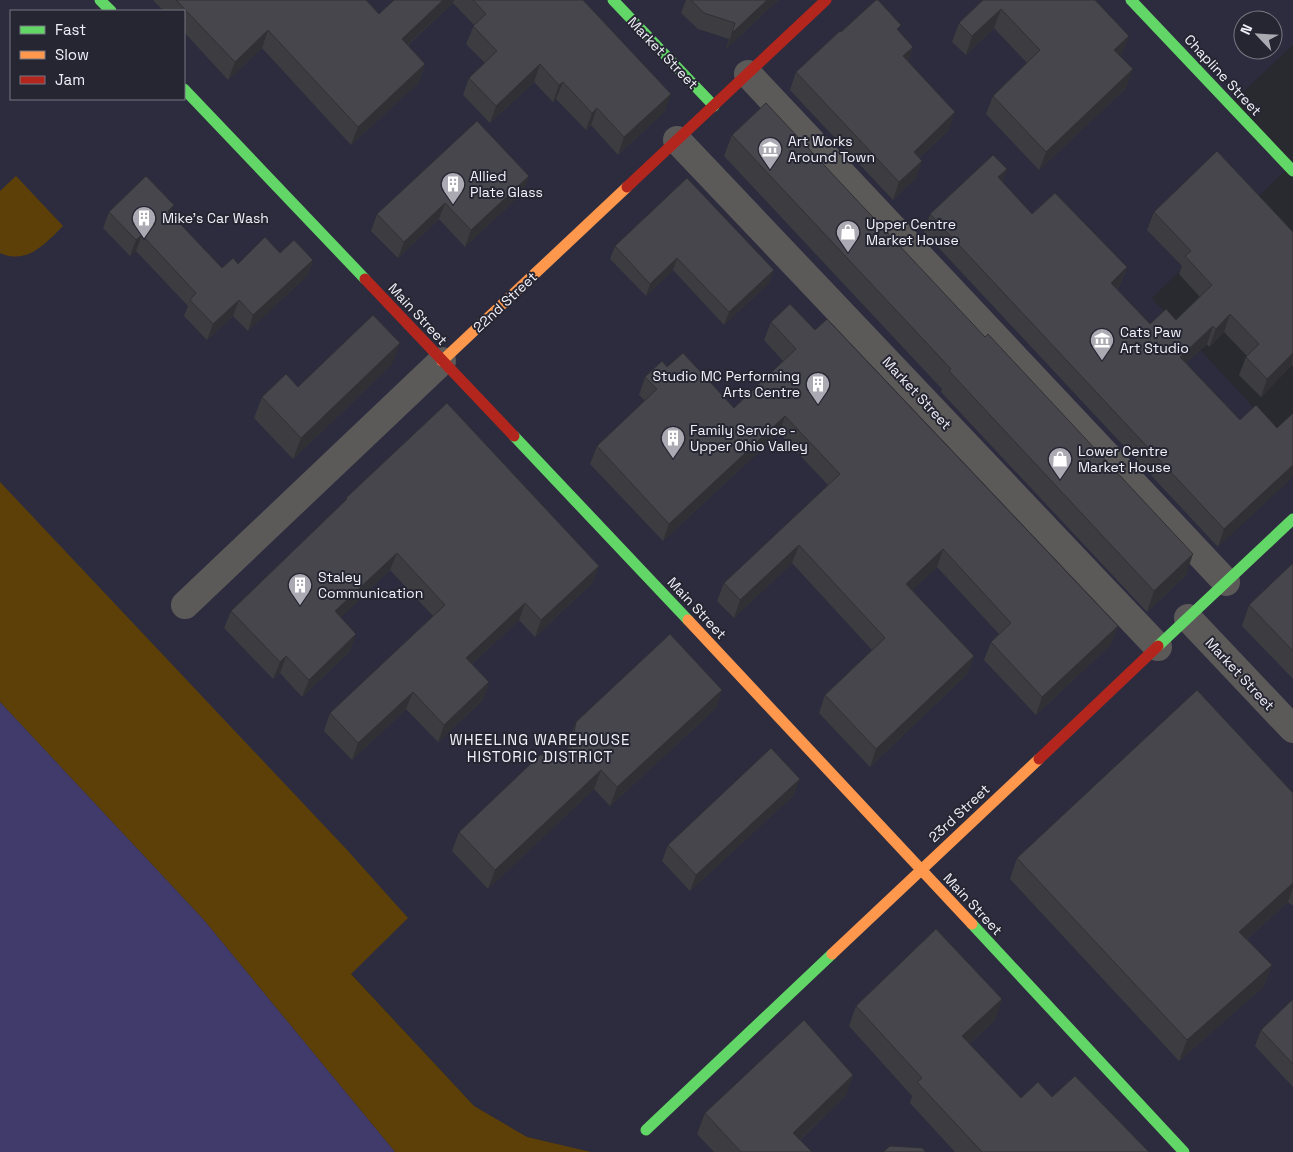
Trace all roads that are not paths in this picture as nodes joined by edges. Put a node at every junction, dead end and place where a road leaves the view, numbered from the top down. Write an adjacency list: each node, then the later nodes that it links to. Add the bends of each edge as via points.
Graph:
1 (100, 0): 5 (street)
2 (613, 0): 8 (street, Market Street)
3 (826, 0): 6 (street, 22nd Street)
4 (1131, 0): 10 (street, Chapline Street)
5 (109, 10)
6 (748, 74): 8 (street, 22nd Street); 13 (street)
7 (185, 90): 11 (street, Main Street)
8 (714, 106): 9 (street, 22nd Street)
9 (677, 140): 11 (street, 22nd Street); 16 (street, Market Street)
10 (1293, 172)
11 (442, 362): 14 (street, 22nd Street); 18 (street, Main Street)
12 (1293, 519): 13 (street, 23rd Street)
13 (1226, 582): 15 (street, 23rd Street)
14 (185, 605)
15 (1188, 618): 16 (street, 23rd Street); 17 (street, Market Street)
16 (1158, 647): 18 (street, 23rd Street)
17 (1293, 729)
18 (921, 870): 19 (street, 23rd Street); 20 (street, Main Street)
19 (646, 1130)
20 (1184, 1152)

